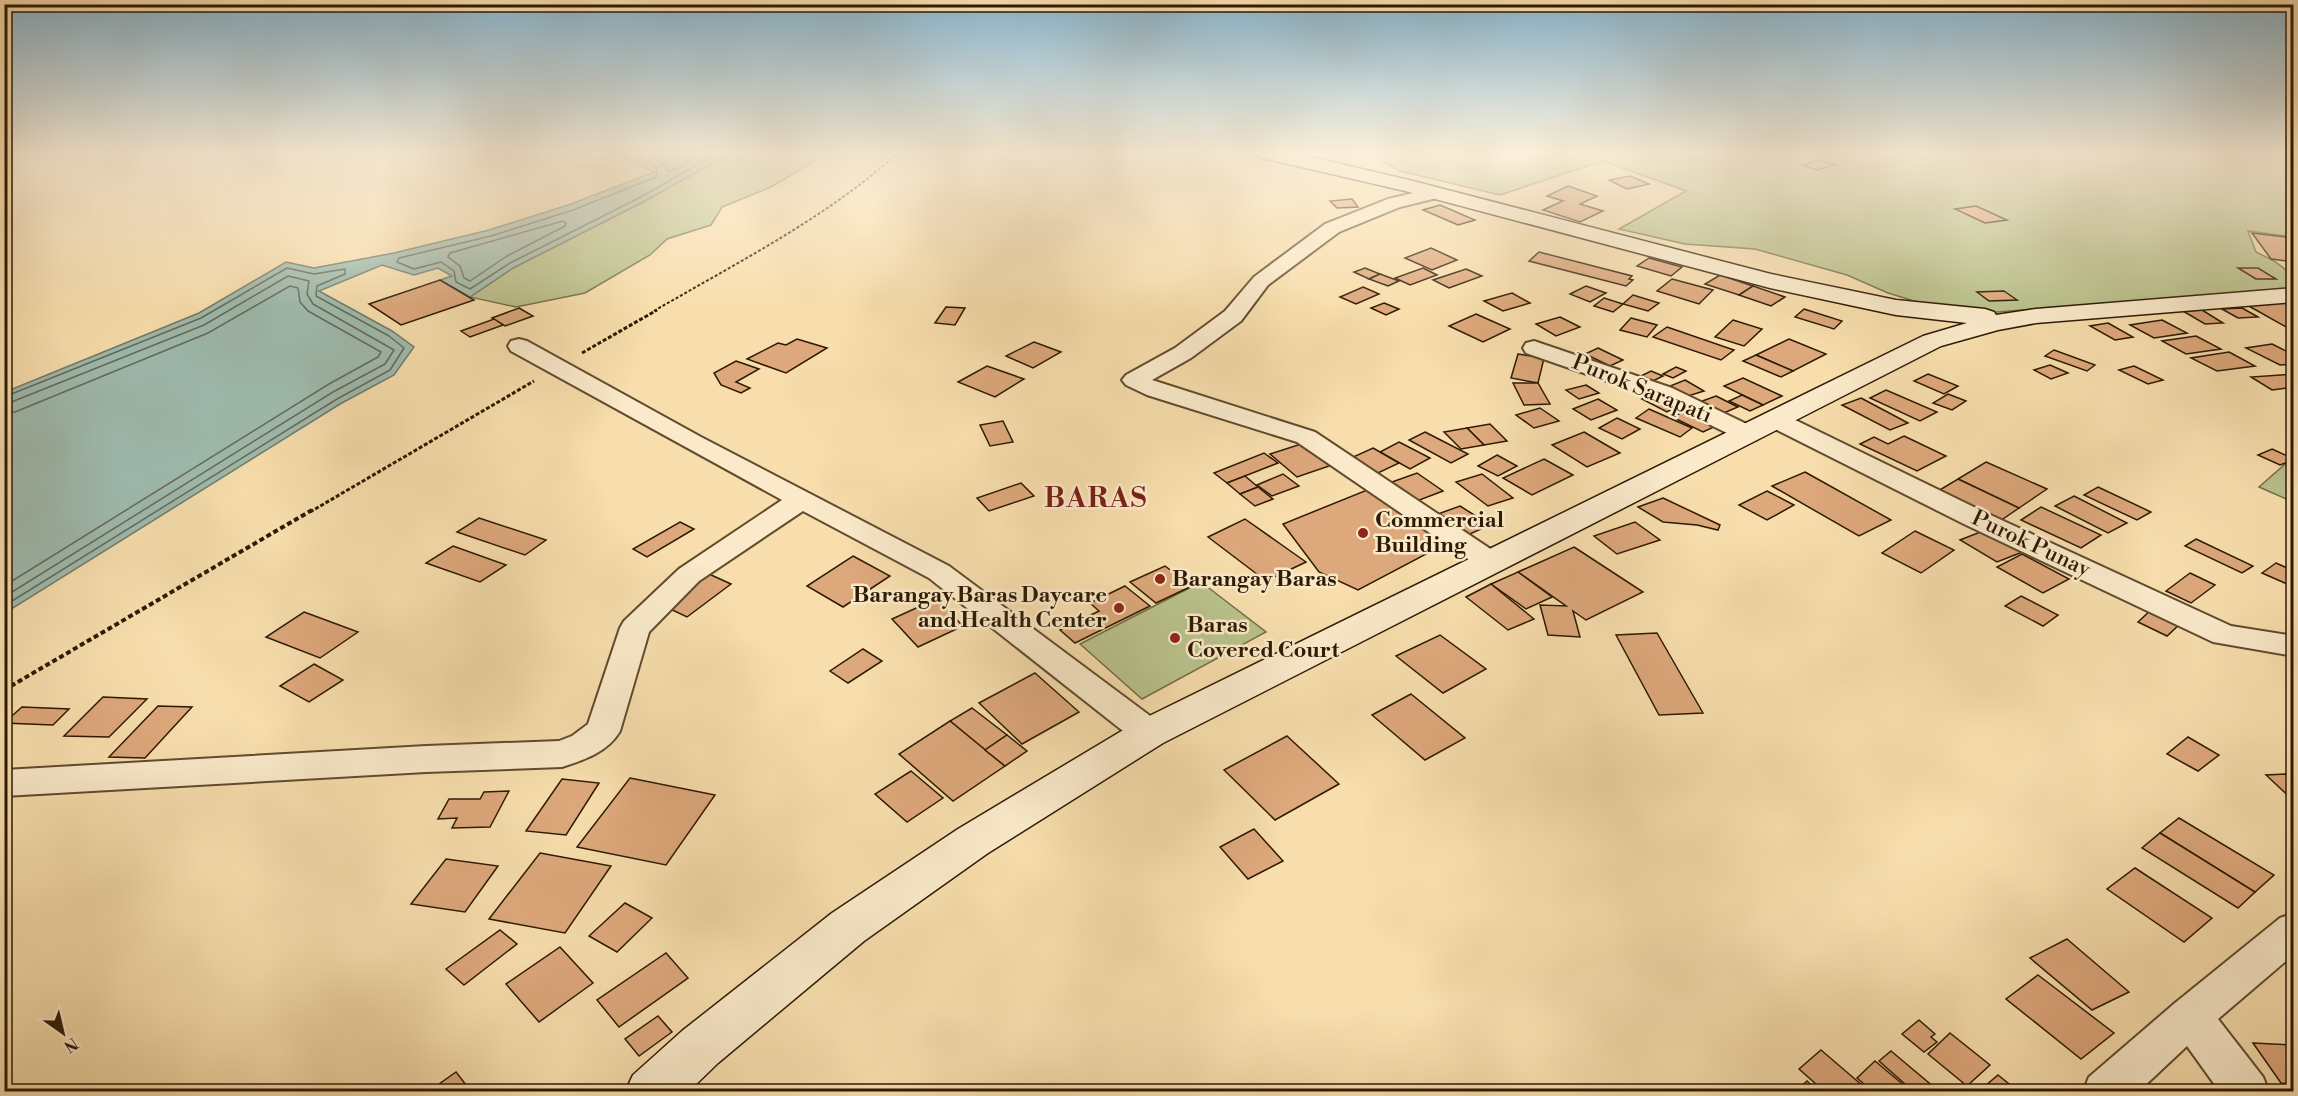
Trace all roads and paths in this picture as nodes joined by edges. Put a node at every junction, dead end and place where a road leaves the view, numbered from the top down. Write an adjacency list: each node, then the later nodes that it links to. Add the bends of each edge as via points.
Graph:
1 (833, 204): 10 (path)
2 (1391, 204): 13 (street, via 1332,228 1261,281 1233,316 1184,353 1134,380 1306,437)
3 (1478, 204): 4 (main road)
4 (1770, 281): 7 (main road); 7 (main road, via 1866,302)
5 (2294, 294): 6 (main road)
6 (2036, 316): 7 (main road); 7 (main road, via 1985,317)
7 (1937, 327): 11 (main road)
8 (519, 346): 10 (street)
9 (1534, 348): 11 (street, Purok Sarapati)
10 (556, 368): 12 (street); 15 (path)
11 (1762, 427): 13 (main road); 14 (street, Purok Punay, via 1974,518 2224,635)
12 (801, 500): 16 (street, via 939,572); 17 (street, via 688,575 635,628 603,731 562,754)
13 (1491, 562): 16 (main road)
14 (2294, 646)
15 (4, 690)
16 (1149, 733): 20 (main road, via 973,841 848,927 700,1047)
17 (4, 783)
18 (2294, 930): 19 (street)
19 (2190, 1016): 21 (street); 22 (street)
20 (651, 1092)
21 (2105, 1092)
22 (2247, 1092)

